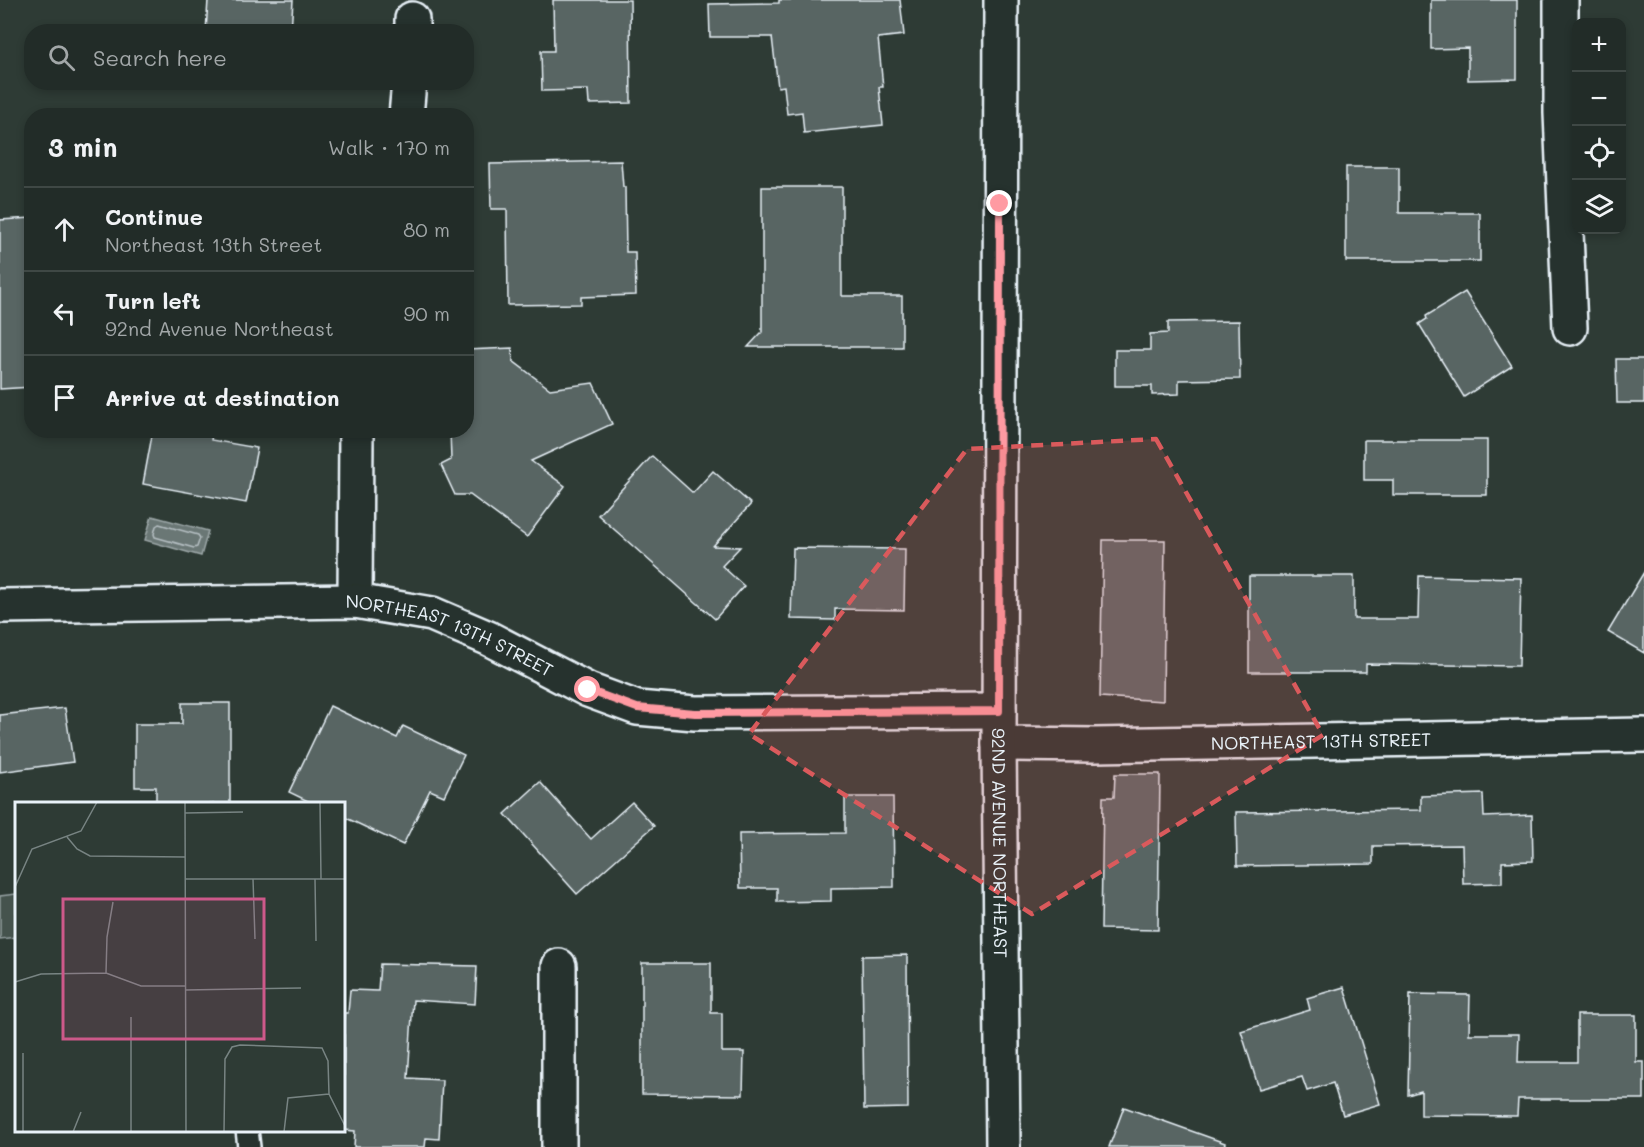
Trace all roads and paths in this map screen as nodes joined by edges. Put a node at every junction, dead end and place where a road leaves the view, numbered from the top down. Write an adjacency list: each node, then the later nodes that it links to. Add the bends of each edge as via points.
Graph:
1 (1001, 0): 9 (street, 92ND AVENUE NORTHEAST)
2 (1561, 0): 5 (street, via 1561,112)
3 (408, 90): 4 (street)
4 (407, 108)
5 (1570, 328)
6 (356, 438): 7 (street)
7 (355, 601): 8 (street, NORTHEAST 13TH STREET); 9 (street, NORTHEAST 13TH STREET, via 432,614 588,690 637,708 695,713)
8 (0, 606)
9 (999, 711): 11 (street, 92ND AVENUE NORTHEAST)
10 (1644, 735): 11 (street, NORTHEAST 13TH STREET)
11 (999, 744): 16 (street, 92ND AVENUE NORTHEAST)
12 (559, 966): 15 (street)
13 (247, 1132): 14 (lane)
14 (249, 1147)
15 (560, 1147)
16 (1003, 1147)

